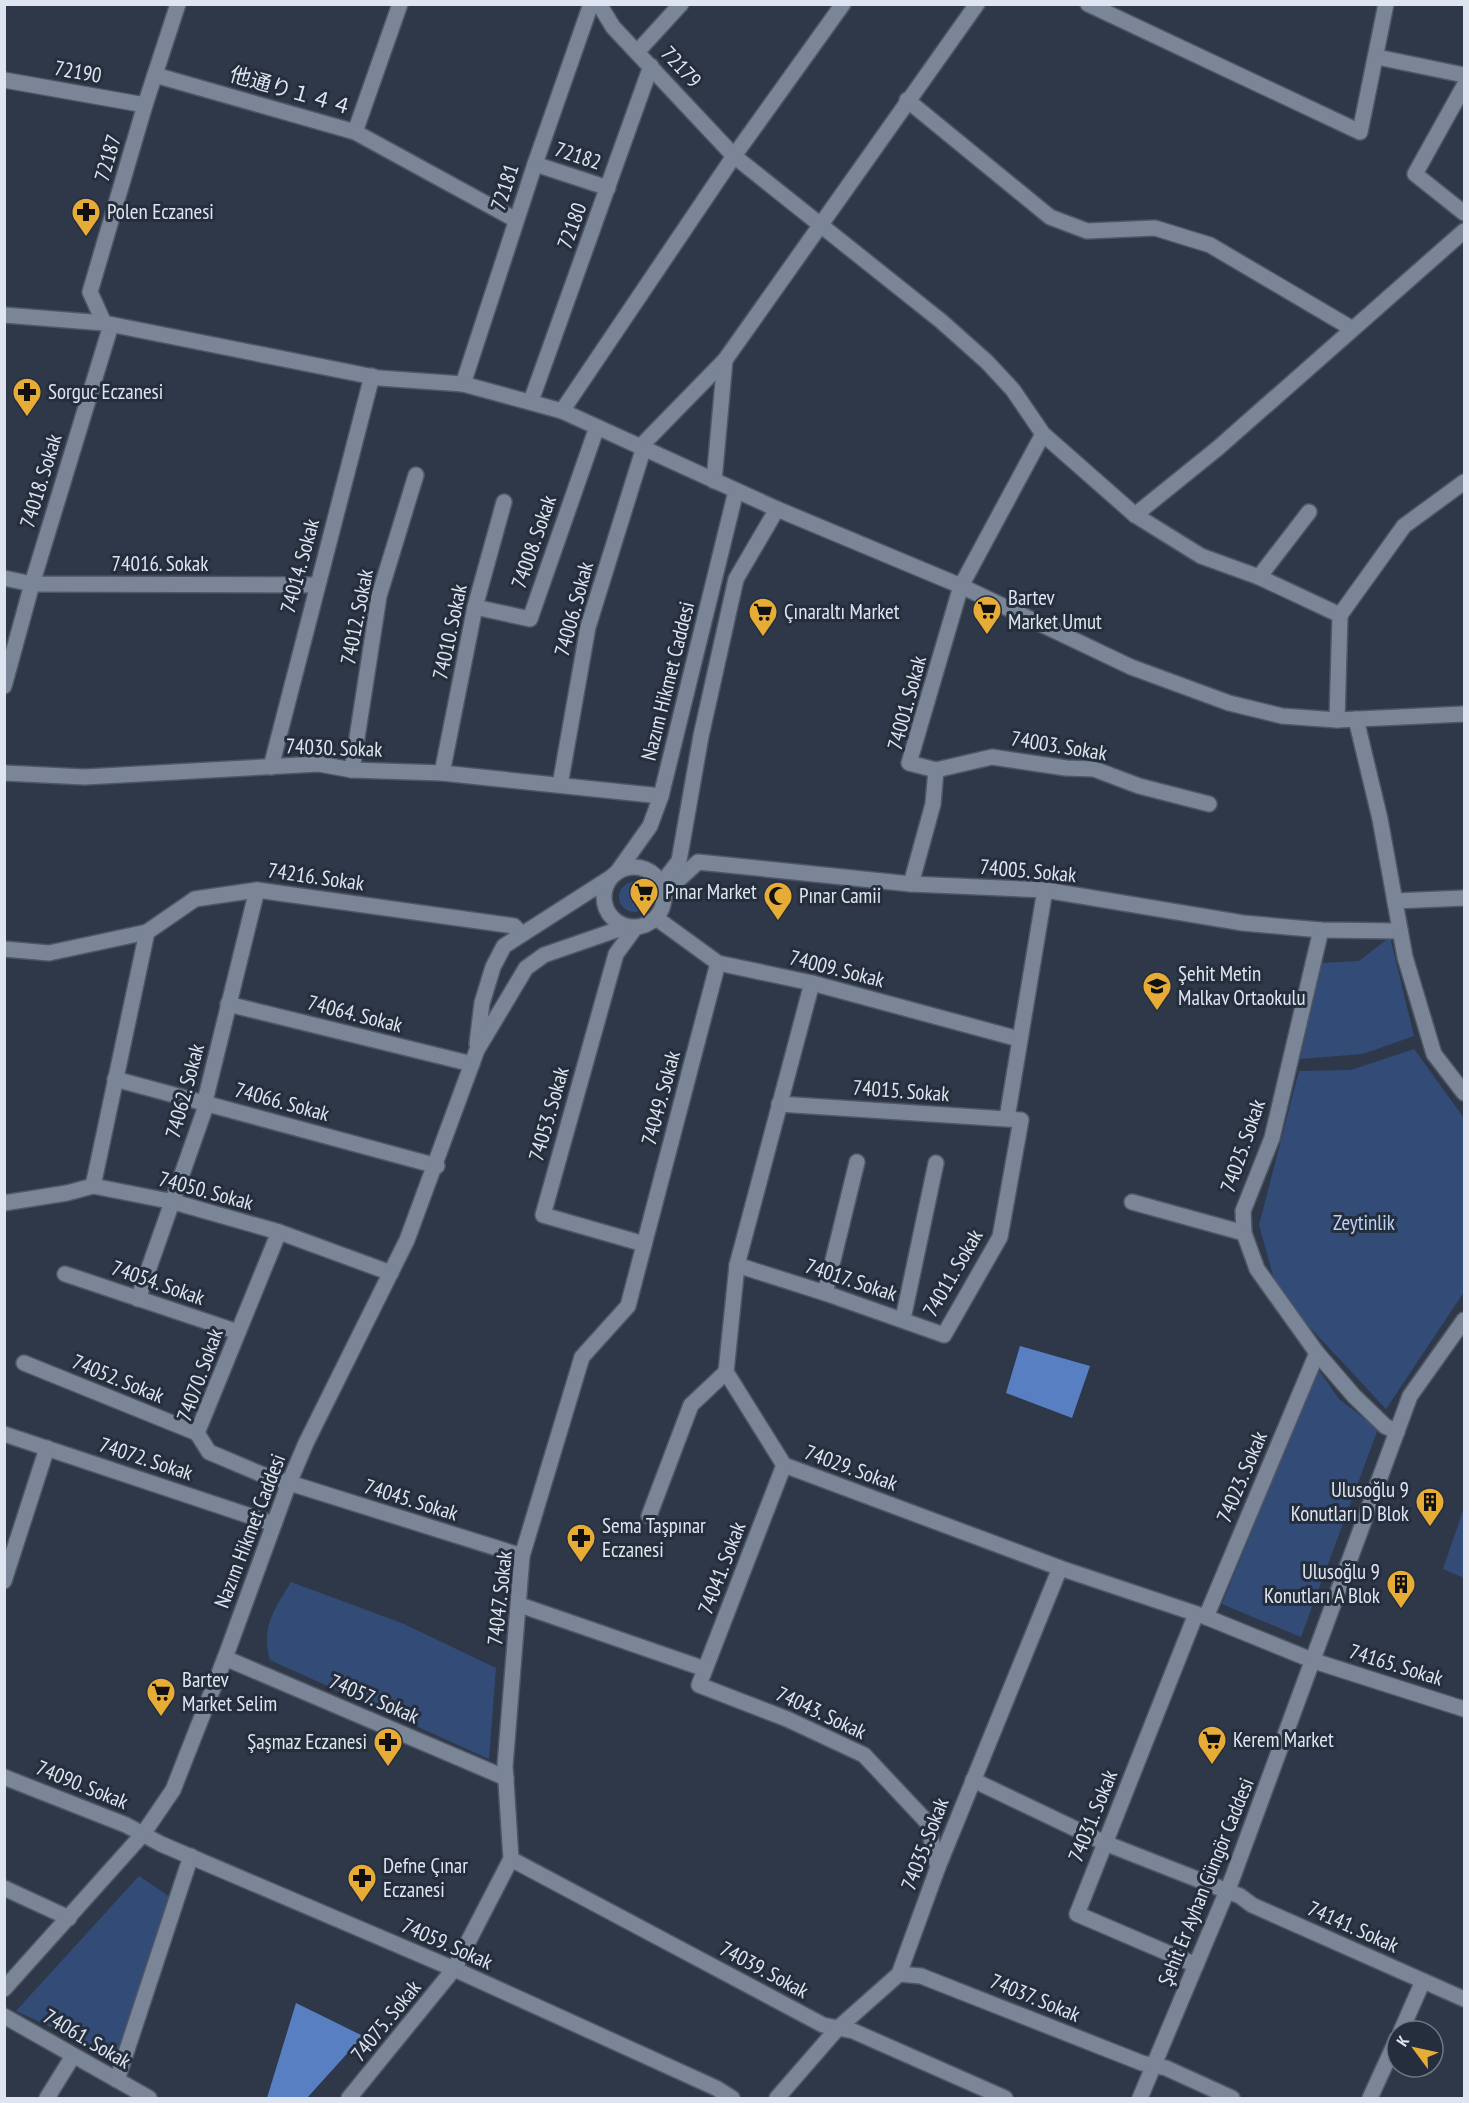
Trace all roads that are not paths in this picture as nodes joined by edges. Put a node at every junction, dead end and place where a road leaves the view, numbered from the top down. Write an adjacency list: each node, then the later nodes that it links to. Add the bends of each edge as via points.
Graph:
1 (178, 4): 13 (street, 72187)
2 (400, 4): 19 (street, 他通り１４４)
3 (591, 4): 21 (street, 72181)
4 (599, 4): 10 (street, 72179, via 613,27)
5 (681, 4): 10 (street)
6 (843, 4): 20 (street)
7 (977, 4): 17 (street)
8 (1088, 4): 11 (street, via 1360,132)
9 (1386, 4): 11 (street)
10 (638, 51): 12 (street, 72179)
11 (1377, 57): 14 (street)
12 (651, 66): 20 (street, 72179); 22 (street, 72180)
13 (155, 75): 18 (street, 72187); 19 (street, 他通り１４４)
14 (1464, 75)
15 (4, 80): 18 (street, 72190)
16 (1464, 86): 23 (street, via 1415,174)
17 (907, 100): 25 (street); 29 (street, via 1050,217 1087,231 1155,228 1210,245)
18 (145, 105): 28 (street, 72187, via 90,292)
19 (355, 132): 24 (street)
20 (734, 156): 25 (street, 72179); 34 (street)
21 (535, 164): 22 (street, 72182); 24 (street, 72181)
22 (608, 188): 33 (street, 72180)
23 (1464, 213)
24 (516, 220): 32 (street, 72181)
25 (820, 227): 30 (street); 36 (street, 72179, via 987,362 1013,390)
26 (1464, 231): 29 (street)
27 (4, 315): 28 (street)
28 (107, 324): 31 (street); 48 (street, 74018. Sokak)
29 (1351, 328): 45 (street, via 1244,426)
30 (725, 360): 37 (street); 39 (street)
31 (372, 376): 32 (street); 49 (street, 74014. Sokak)
32 (463, 384): 33 (street)
33 (531, 400): 34 (street)
34 (562, 411): 35 (street)
35 (597, 427): 37 (street); 51 (street, 74008. Sokak, via 530,619)
36 (1043, 434): 45 (street, 72179); 50 (street)
37 (642, 447): 39 (street); 62 (street, 74006. Sokak, via 588,627)
38 (416, 475): 58 (street, 74012. Sokak, via 379,597)
39 (714, 481): 41 (street)
40 (1464, 482): 52 (street, via 1404,526)
41 (736, 490): 43 (street); 63 (street, Nazım Hikmet Caddesi)
42 (504, 502): 51 (street, 74010. Sokak)
43 (777, 509): 50 (street); 67 (street, Nazım Hikmet Caddesi, via 736,579 701,736 679,861)
44 (1309, 512): 46 (street)
45 (1135, 515): 46 (street, 72179, via 1201,556)
46 (1259, 577): 52 (street, 72179)
47 (4, 578): 48 (street, 74016. Sokak)
48 (32, 584): 49 (street, 74016. Sokak); 53 (street, 74018. Sokak)
49 (317, 585): 57 (street, 74014. Sokak)
50 (961, 586): 55 (street, via 1131,667 1229,703 1282,716); 59 (street, 74001. Sokak, via 909,763)
51 (475, 607): 61 (street, 74010. Sokak)
52 (1340, 615): 55 (street)
53 (4, 686)
54 (1464, 714): 56 (street)
55 (1337, 720): 56 (street)
56 (1356, 720): 71 (street)
57 (271, 767): 58 (street, 74030. Sokak, via 319,764); 60 (street, 74030. Sokak, via 85,777)
58 (352, 770): 61 (street, 74030. Sokak)
59 (936, 770): 64 (street, 74003. Sokak, via 992,757 1094,769 1139,786); 66 (street, via 933,804)
60 (4, 773)
61 (442, 773): 62 (street, 74030. Sokak)
62 (560, 785): 63 (street, 74030. Sokak)
63 (661, 796): 65 (street, Nazım Hikmet Caddesi, via 650,826)
64 (1209, 804)
65 (614, 874): 67 (street, via 637,867 647,870); 73 (street, via 603,896 604,906 609,915); 77 (street, Nazım Hikmet Caddesi)
66 (911, 884): 67 (street, 74005. Sokak, via 698,862); 69 (street, 74005. Sokak)
67 (662, 889): 72 (street, via 663,904)
68 (257, 890): 76 (street, 74216. Sokak, via 195,899); 77 (street, 74216. Sokak, via 514,926); 81 (street, 74062. Sokak)
69 (1045, 890): 74 (street, 74005. Sokak, via 1243,923); 82 (street, 74011. Sokak)
70 (1464, 898): 71 (street)
71 (1395, 901): 75 (street)
72 (656, 918): 73 (street, via 645,926); 79 (street, 74009. Sokak)
73 (630, 927): 83 (street, Nazım Hikmet Caddesi, via 544,955 526,968); 98 (street, 74053. Sokak, via 616,954 543,1215)
74 (1321, 930): 75 (street, 74005. Sokak); 97 (street, 74025. Sokak, via 1272,1138 1243,1211)
75 (1400, 931): 85 (street, via 1434,1054)
76 (147, 932): 78 (street, 74216. Sokak, via 49,953); 84 (street)
77 (522, 934): 83 (street, Nazım Hikmet Caddesi, via 504,946 493,967 482,1003)
78 (4, 949)
79 (718, 963): 80 (street, 74009. Sokak); 98 (street, 74049. Sokak)
80 (812, 983): 82 (street, 74009. Sokak); 87 (street)
81 (228, 1004): 83 (street, 74064. Sokak); 86 (street, 74062. Sokak)
82 (1019, 1039): 88 (street, 74011. Sokak)
83 (474, 1057): 91 (street, Nazım Hikmet Caddesi)
84 (115, 1079): 86 (street, 74066. Sokak); 92 (street)
85 (1464, 1093)
86 (207, 1103): 91 (street, 74066. Sokak); 93 (street, 74062. Sokak)
87 (779, 1104): 88 (street, 74015. Sokak); 99 (street)
88 (1014, 1119): 104 (street, 74011. Sokak, via 1000,1237 944,1335)
89 (857, 1162): 102 (street)
90 (936, 1163): 104 (street, 74017. Sokak)
91 (436, 1166): 100 (street, Nazım Hikmet Caddesi)
92 (93, 1186): 93 (street, 74050. Sokak); 95 (street, 74050. Sokak)
93 (174, 1202): 96 (street, 74050. Sokak); 103 (street, 74062. Sokak)
94 (1132, 1202): 97 (street)
95 (4, 1203)
96 (279, 1232): 100 (street, 74050. Sokak); 106 (street, 74070. Sokak)
97 (1244, 1233): 107 (street, 74025. Sokak, via 1257,1269)
98 (644, 1244): 118 (street, 74047. Sokak, via 628,1306 582,1357)
99 (737, 1265): 102 (street, 74017. Sokak); 109 (street)
100 (391, 1273): 115 (street, Nazım Hikmet Caddesi)
101 (65, 1274): 103 (street, 74054. Sokak)
102 (825, 1293): 104 (street, 74017. Sokak)
103 (138, 1299): 106 (street, 74054. Sokak)
104 (903, 1319)
105 (1464, 1320): 110 (street, Şehit Er Ayhan Güngör Caddesi, via 1410,1396)
106 (238, 1332): 111 (street, 74070. Sokak)
107 (1317, 1353): 110 (street, 74025. Sokak, via 1354,1396 1385,1426); 122 (street, 74023. Sokak)
108 (24, 1363): 111 (street, 74052. Sokak)
109 (726, 1372): 114 (street, 74029. Sokak); 116 (street, via 690,1405)
110 (1397, 1432): 124 (street, Şehit Er Ayhan Güngör Caddesi)
111 (197, 1433): 115 (street, 74070. Sokak, via 209,1452)
112 (4, 1434): 113 (street, 74072. Sokak)
113 (47, 1448): 117 (street, 74072. Sokak); 120 (street)
114 (784, 1465): 119 (street, 74029. Sokak); 125 (street, 74041. Sokak)
115 (289, 1483): 117 (street, Nazım Hikmet Caddesi); 118 (street, 74045. Sokak)
116 (649, 1516)
117 (274, 1524): 123 (street, Nazım Hikmet Caddesi)
118 (522, 1556): 121 (street, 74047. Sokak)
119 (1060, 1568): 122 (street, 74029. Sokak); 130 (street, 74035. Sokak)
120 (4, 1581)
121 (519, 1605): 125 (street); 129 (street, 74047. Sokak)
122 (1201, 1615): 124 (street, 74029. Sokak); 132 (street, 74031. Sokak)
123 (225, 1658): 129 (street, 74057. Sokak); 131 (street, Nazım Hikmet Caddesi, via 172,1790)
124 (1314, 1661): 127 (street, 74165. Sokak); 137 (street, Şehit Er Ayhan Güngör Caddesi)
125 (705, 1669): 126 (street, 74041. Sokak)
126 (699, 1685): 135 (street, 74043. Sokak, via 787,1719 864,1755 927,1822)
127 (1464, 1709)
128 (4, 1777): 131 (street, 74090. Sokak)
129 (506, 1778): 134 (street, 74047. Sokak)
130 (973, 1780): 132 (street, 74141. Sokak); 135 (street, 74035. Sokak)
131 (143, 1834): 133 (street, 74059. Sokak); 138 (street, Nazım Hikmet Caddesi)
132 (1105, 1843): 137 (street, 74141. Sokak); 139 (street, 74031. Sokak, via 1077,1914)
133 (190, 1856): 140 (street, 74059. Sokak); 151 (street)
134 (511, 1859): 140 (street); 147 (street, 74039. Sokak)
135 (938, 1867): 141 (street, 74035. Sokak)
136 (4, 1888): 138 (street)
137 (1227, 1891): 139 (street, Şehit Er Ayhan Güngör Caddesi); 142 (street, 74141. Sokak)
138 (69, 1918): 143 (street, Nazım Hikmet Caddesi)
139 (1196, 1965): 150 (street, Şehit Er Ayhan Güngör Caddesi)
140 (454, 1969): 154 (street, 74075. Sokak); 155 (street, 74059. Sokak)
141 (899, 1974): 147 (street, 74035. Sokak); 150 (street, 74037. Sokak, via 921,1976)
142 (1423, 1981): 144 (street, 74141. Sokak); 146 (street)
143 (4, 1989)
144 (1464, 1999)
145 (4, 2016): 148 (street, 74061. Sokak)
146 (1406, 2019)
147 (837, 2029): 156 (street, 74035. Sokak); 157 (street, 74039. Sokak, via 853,2031)
148 (73, 2056): 151 (street, 74061. Sokak); 152 (street)
149 (1385, 2065): 160 (street)
150 (1154, 2066): 158 (street, Şehit Er Ayhan Güngör Caddesi); 159 (street, 74037. Sokak)
151 (117, 2080): 153 (street, 74061. Sokak)
152 (47, 2098)
153 (149, 2098)
154 (349, 2098)
155 (732, 2098)
156 (777, 2098)
157 (1005, 2098)
158 (1140, 2098)
159 (1232, 2098)
160 (1370, 2098)

